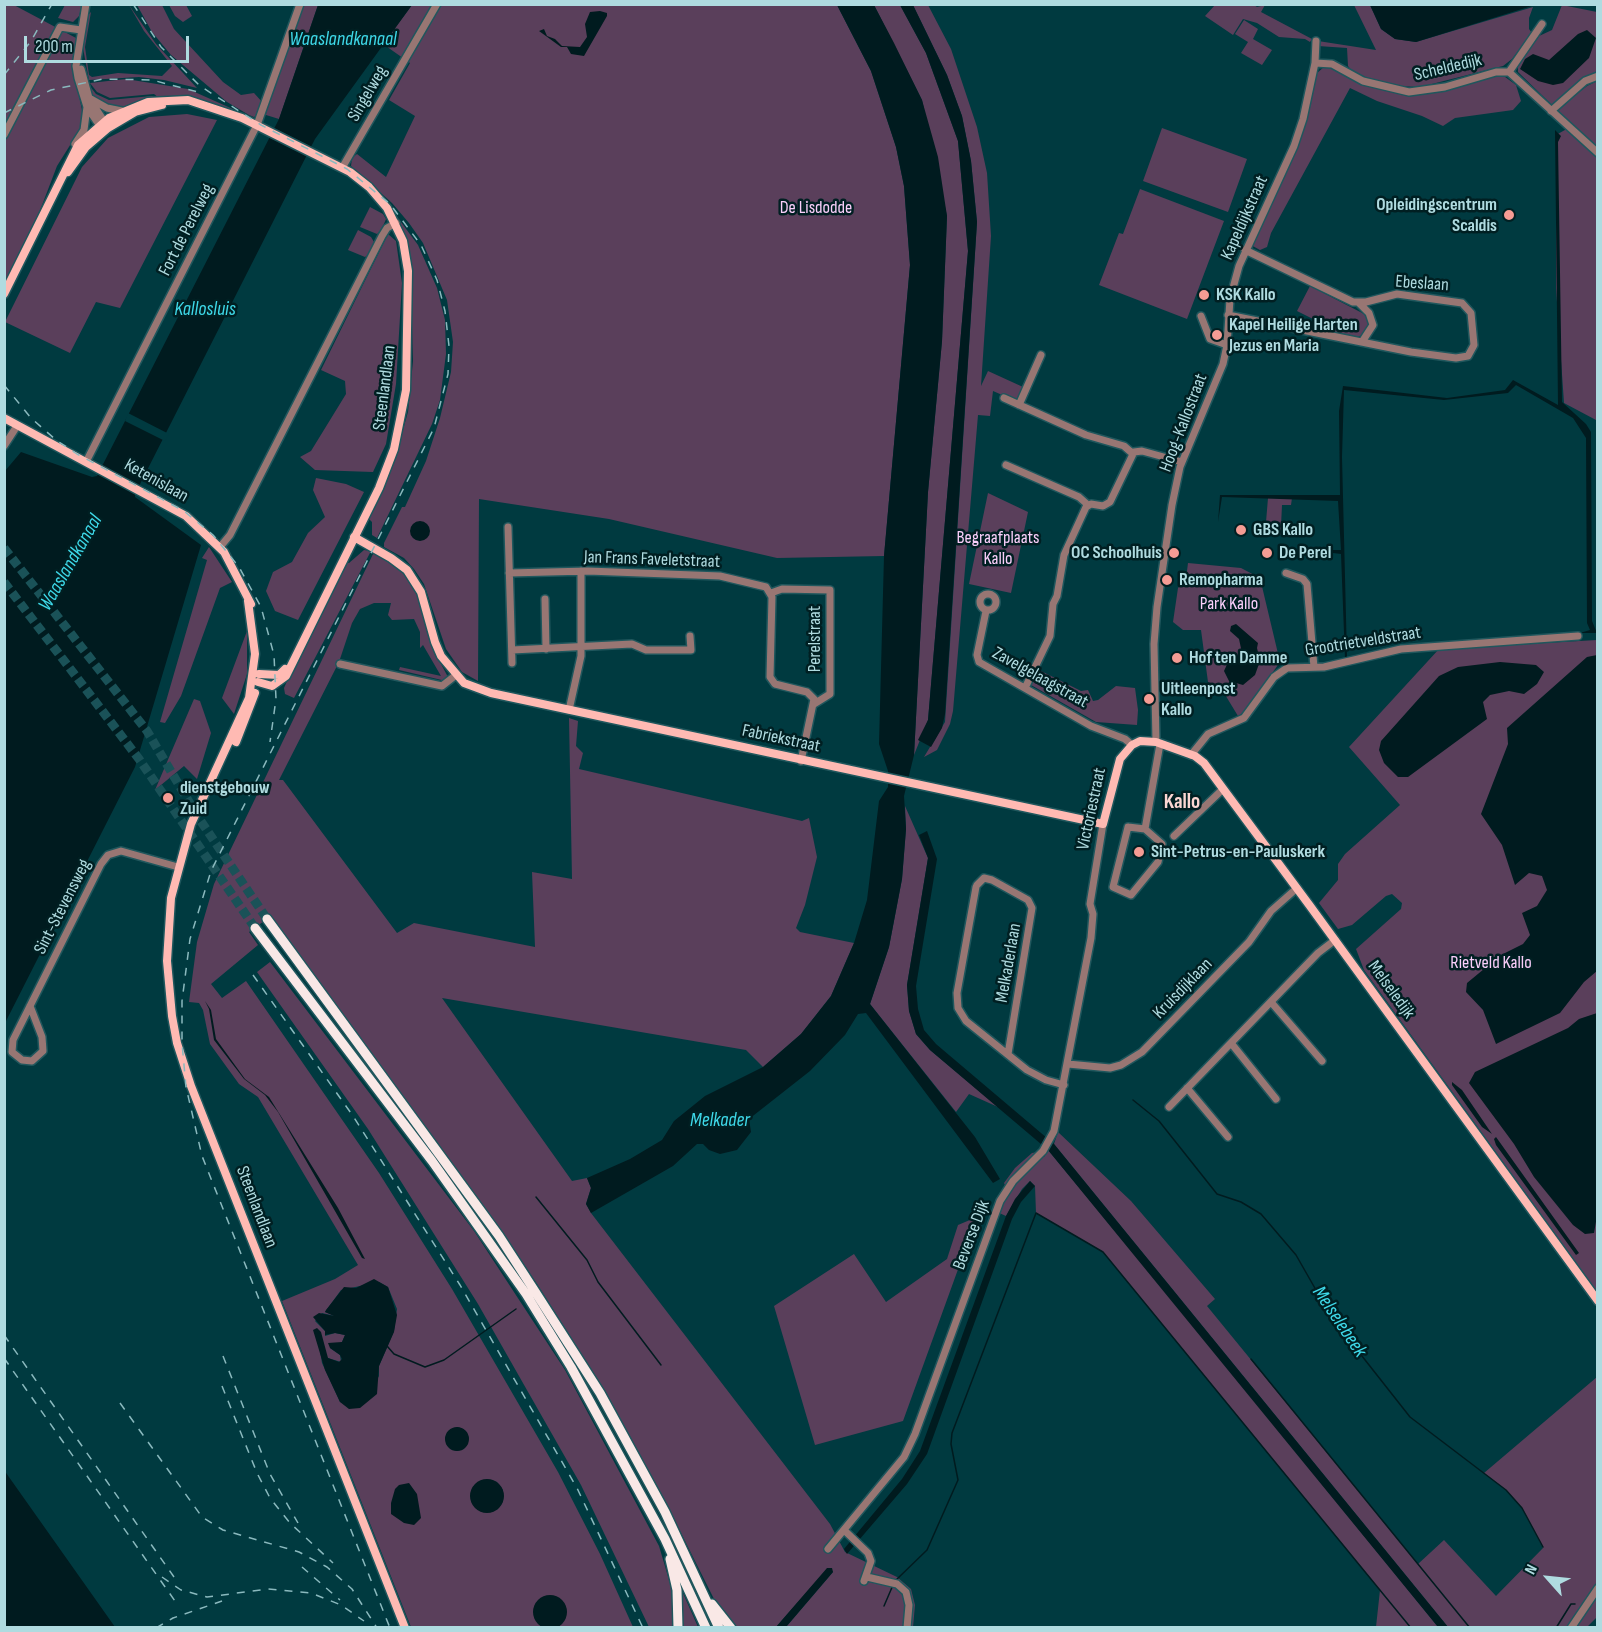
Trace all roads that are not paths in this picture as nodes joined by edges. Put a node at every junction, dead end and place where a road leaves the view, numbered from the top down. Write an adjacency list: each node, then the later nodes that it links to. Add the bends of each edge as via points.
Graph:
1 (86, 4): 5 (street)
2 (300, 4): 16 (street, Fort de Perelweg)
3 (437, 4): 21 (street, Singelweg)
4 (1542, 24): 9 (street)
5 (81, 30): 7 (street); 18 (street, via 60,27)
6 (1316, 41): 8 (street, Kapeldijkstraat)
7 (78, 61): 11 (street); 13 (street, via 78,78)
8 (1315, 63): 9 (street, Scheldedijk, via 1332,64 1363,81 1409,92); 24 (street, Kapeldijkstraat, via 1294,146)
9 (1509, 72): 15 (street, Scheldedijk)
10 (1598, 76): 15 (street, via 1585,81)
11 (89, 98): 14 (street); 17 (street)
12 (192, 102): 14 (main road, via 164,99); 16 (main road, via 218,108); 17 (main road, via 144,109)
13 (87, 107): 17 (street); 20 (street, via 84,130 70,152)
14 (122, 111): 17 (main road)
15 (1551, 111): 19 (street, Scheldedijk)
16 (257, 125): 21 (main road, Steenlandlaan); 38 (street, Fort de Perelweg)
17 (103, 126): 20 (main road, via 78,145); 22 (main road)
18 (4, 135)
19 (1598, 153)
20 (69, 161): 22 (main road)
21 (342, 168): 23 (main road, Steenlandlaan, via 376,194)
22 (54, 196): 25 (main road)
23 (396, 223): 43 (main road, Steenlandlaan, via 408,272 404,405 389,462); 44 (street, via 382,236 230,535)
24 (1245, 250): 26 (street); 27 (street, Kapeldijkstraat)
25 (4, 294)
26 (1359, 303): 29 (street, via 1369,313 1372,325); 29 (street, Ebeslaan, via 1405,294 1462,303 1470,313 1474,345 1468,356 1456,358)
27 (1228, 315): 29 (street, Ebeslaan); 30 (street, Kapeldijkstraat)
28 (1201, 316): 30 (street, via 1210,339)
29 (1362, 342)
30 (1227, 345): 39 (street, Hoog-Kallostraat, via 1217,382)
31 (1041, 355): 33 (street)
32 (1004, 398): 33 (street)
33 (1019, 405): 37 (street, via 1086,435 1124,446)
34 (4, 420): 35 (main road, Ketenislaan)
35 (16, 425): 36 (street); 38 (main road, Ketenislaan)
36 (4, 446)
37 (1132, 453): 39 (street, via 1140,450); 41 (street, via 1110,502 1103,506)
38 (86, 462): 44 (main road, Ketenislaan, via 186,516)
39 (1182, 462): 64 (street, Hoog-Kallostraat, via 1172,506 1154,644)
40 (1006, 465): 41 (street, via 1079,497)
41 (1088, 505): 61 (street, via 1064,555 1057,596 1060,606 1045,651)
42 (508, 527): 46 (street)
43 (354, 537): 59 (main road, Fabriekstraat, via 399,563 414,579 435,642); 60 (main road, Steenlandlaan, via 282,673)
44 (220, 547): 60 (main road, Ketenislaan, via 253,609 259,634)
45 (580, 572): 46 (street, Jan Frans Faveletstraat); 48 (street, Jan Frans Faveletstraat, via 720,576 763,586); 53 (street)
46 (509, 573): 55 (street)
47 (1286, 573): 58 (street, via 1307,584)
48 (771, 593): 62 (street, via 770,677 778,685 807,692); 62 (street, Perelstraat, via 782,589 830,590 830,694)
49 (545, 599): 54 (street)
50 (986, 611): 61 (street, Zavelgelaagstraat, via 979,662)
51 (690, 636): 53 (street, via 691,650 646,650 633,644)
52 (1578, 636): 58 (street, Grootrietveldstraat, via 1401,649)
53 (581, 647): 54 (street); 63 (street)
54 (546, 649): 55 (street)
55 (512, 650): 56 (street)
56 (512, 663)
57 (340, 664): 59 (street, via 442,686)
58 (1314, 667): 66 (street, Grootrietveldstraat, via 1287,668 1277,673 1244,718 1208,734)
59 (456, 675): 63 (main road, Fabriekstraat, via 475,689)
60 (256, 677): 72 (main road, Steenlandlaan, via 242,717 191,824)
61 (1025, 688): 65 (street, Zavelgelaagstraat)
62 (814, 704): 67 (street)
63 (569, 710): 67 (main road, Fabriekstraat)
64 (1158, 743): 65 (main road, via 1140,741); 66 (main road, Melseledijk); 70 (street, Hoog-Kallostraat)
65 (1132, 745): 69 (main road, Victoriestraat, via 1120,759)
66 (1191, 755): 68 (main road, Melseledijk, via 1204,763)
67 (801, 760): 69 (main road, Fabriekstraat)
68 (1223, 789): 71 (street); 73 (main road, Melseledijk)
69 (1103, 824): 74 (street, Victoriestraat, via 1090,904)
70 (1145, 829): 70 (street, via 1128,827 1113,887 1130,894 1158,862 1162,844)
71 (1174, 836)
72 (178, 867): 79 (street, Sint-Stevensweg, via 121,851 108,855); 97 (main road, Steenlandlaan, via 169,916 167,961 171,1016 181,1057)
73 (1297, 888): 77 (main road, Melseledijk); 83 (street, Kruisdijklaan, via 1271,911 1249,942 1142,1052 1110,1068)
74 (1093, 914): 83 (street, Beverse Dijk)
75 (267, 919): 95 (highway, via 499,1236 600,1393)
76 (255, 928): 93 (highway, via 481,1227 570,1367)
77 (1335, 940): 78 (street); 89 (main road, Melseledijk)
78 (1271, 1002): 80 (street); 82 (street)
79 (30, 1006): 79 (street, Sint-Stevensweg, via 11,1048 16,1058 22,1060 32,1060 43,1052 42,1037)
80 (1231, 1043): 85 (street); 86 (street)
81 (1008, 1054): 81 (street, Melkaderlaan, via 966,1021 958,1008 957,993 976,886 984,878 1028,900 1032,908); 84 (street, Melkaderlaan, via 1036,1076)
82 (1322, 1061)
83 (1068, 1064): 84 (street, Beverse Dijk)
84 (1064, 1085): 92 (street, Beverse Dijk, via 1052,1137 1013,1181 995,1212 910,1446)
85 (1187, 1088): 87 (street); 88 (street)
86 (1276, 1099)
87 (1169, 1107)
88 (1228, 1137)
89 (1579, 1277): 90 (main road, Melseledijk); 91 (main road, Melseledijk)
90 (1598, 1301)
91 (1598, 1310)
92 (844, 1530): 94 (street, Beverse Dijk); 102 (street, via 868,1552 871,1561 866,1579 888,1581 906,1592)
93 (665, 1539): 98 (highway, via 677,1590); 99 (highway)
94 (828, 1549)
95 (698, 1579): 100 (highway); 101 (highway)
96 (1598, 1588): 103 (street)
97 (405, 1628)
98 (678, 1628)
99 (706, 1628)
100 (719, 1628)
101 (731, 1628)
102 (907, 1628)
103 (1571, 1628)

